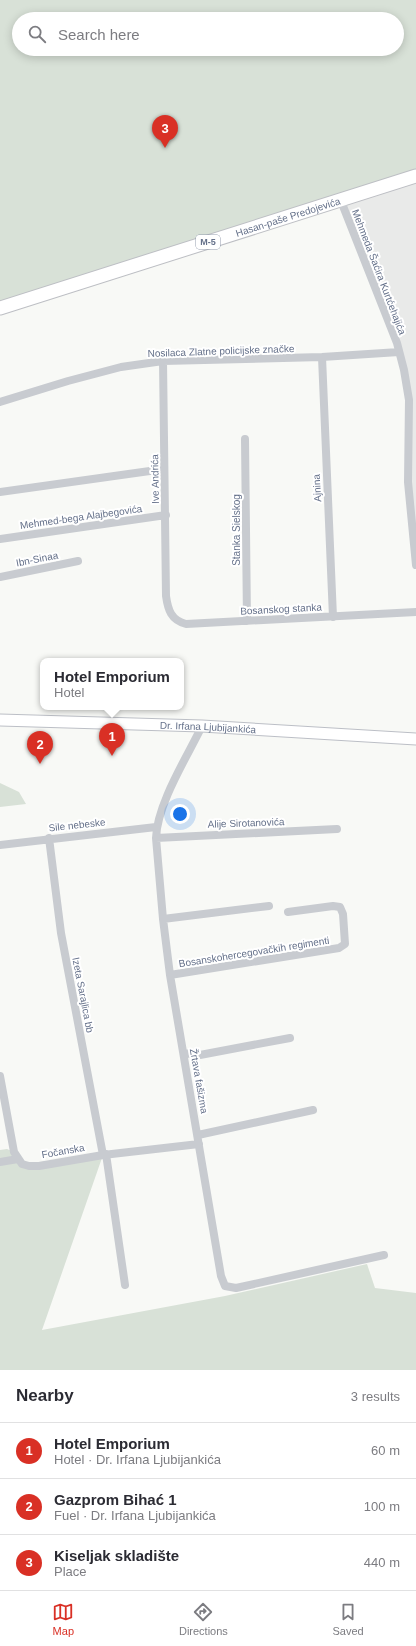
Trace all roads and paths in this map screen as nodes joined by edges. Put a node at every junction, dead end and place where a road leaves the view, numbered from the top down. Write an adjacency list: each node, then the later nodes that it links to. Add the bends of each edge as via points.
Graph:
1 (416, 176): 2 (main road, Hasan-paše Predojevića / M-5)
2 (341, 201): 3 (main road, Hasan-paše Predojevića / M-5); 4 (street, Mehmeda Šaćira Kurtćehajića)
3 (0, 308)
4 (399, 352): 5 (street, Nosilaca Zlatne policijske značke); 14 (street, Mehmeda Šaćira Kurtćehajića, via 409,400 408,482)
5 (322, 357): 6 (street, Nosilaca Zlatne policijske značke); 18 (street, Ajnina)
6 (163, 361): 7 (street, Nosilaca Zlatne policijske značke, via 121,367); 9 (street, Ive Andrića)
7 (0, 402)
8 (246, 439): 19 (street, Stanka Sielskog)
9 (164, 469): 10 (street); 11 (street, Ive Andrića)
10 (0, 492)
11 (166, 515): 12 (street, Mehmed-bega Alajbegovića); 16 (street, Ive Andrića)
12 (0, 539)
13 (78, 561): 15 (street, Ibn-Sinaa)
14 (416, 565)
15 (0, 577)
16 (166, 596): 19 (street, Bosanskog stanka, via 171,615 177,621 186,624)
17 (416, 612): 18 (street, Bosanskog stanka)
18 (333, 617): 19 (street, Bosanskog stanka)
19 (247, 621)
20 (0, 720): 21 (main road, Dr. Irfana Ljubijankića)
21 (202, 726): 22 (main road, Dr. Irfana Ljubijankića); 23 (street, Žrtava fašizma, via 161,811)
22 (416, 739)
23 (156, 827): 25 (street, Sile nebeske); 26 (street, Žrtava fašizma)
24 (337, 829): 26 (street, Alije Sirotanovića)
25 (49, 838): 27 (street, Sile nebeske); 38 (street, Izeta Sarajlica bb, via 61,933)
26 (156, 838): 30 (street, Žrtava fašizma)
27 (0, 845)
28 (269, 906): 30 (street)
29 (288, 912): 31 (street, Bosanskohercegovačkih regimenti, via 340,907 343,914 345,944 339,948)
30 (163, 919): 31 (street, Žrtava fašizma)
31 (170, 975): 33 (street, Žrtava fašizma)
32 (290, 1038): 33 (street, via 200,1055)
33 (184, 1053): 36 (street, Žrtava fašizma)
34 (0, 1076): 39 (street, via 12,1142)
35 (313, 1110): 36 (street)
36 (198, 1135): 37 (street, Žrtava fašizma)
37 (199, 1144): 38 (street, Fočanska); 41 (street, Žrtava fašizma, via 221,1276 225,1286 236,1288)
38 (104, 1155): 39 (street, Fočanska, via 29,1166 22,1164); 42 (street, Izeta Sarajlica bb)
39 (18, 1159): 40 (street)
40 (0, 1162)
41 (384, 1256)
42 (125, 1285)

